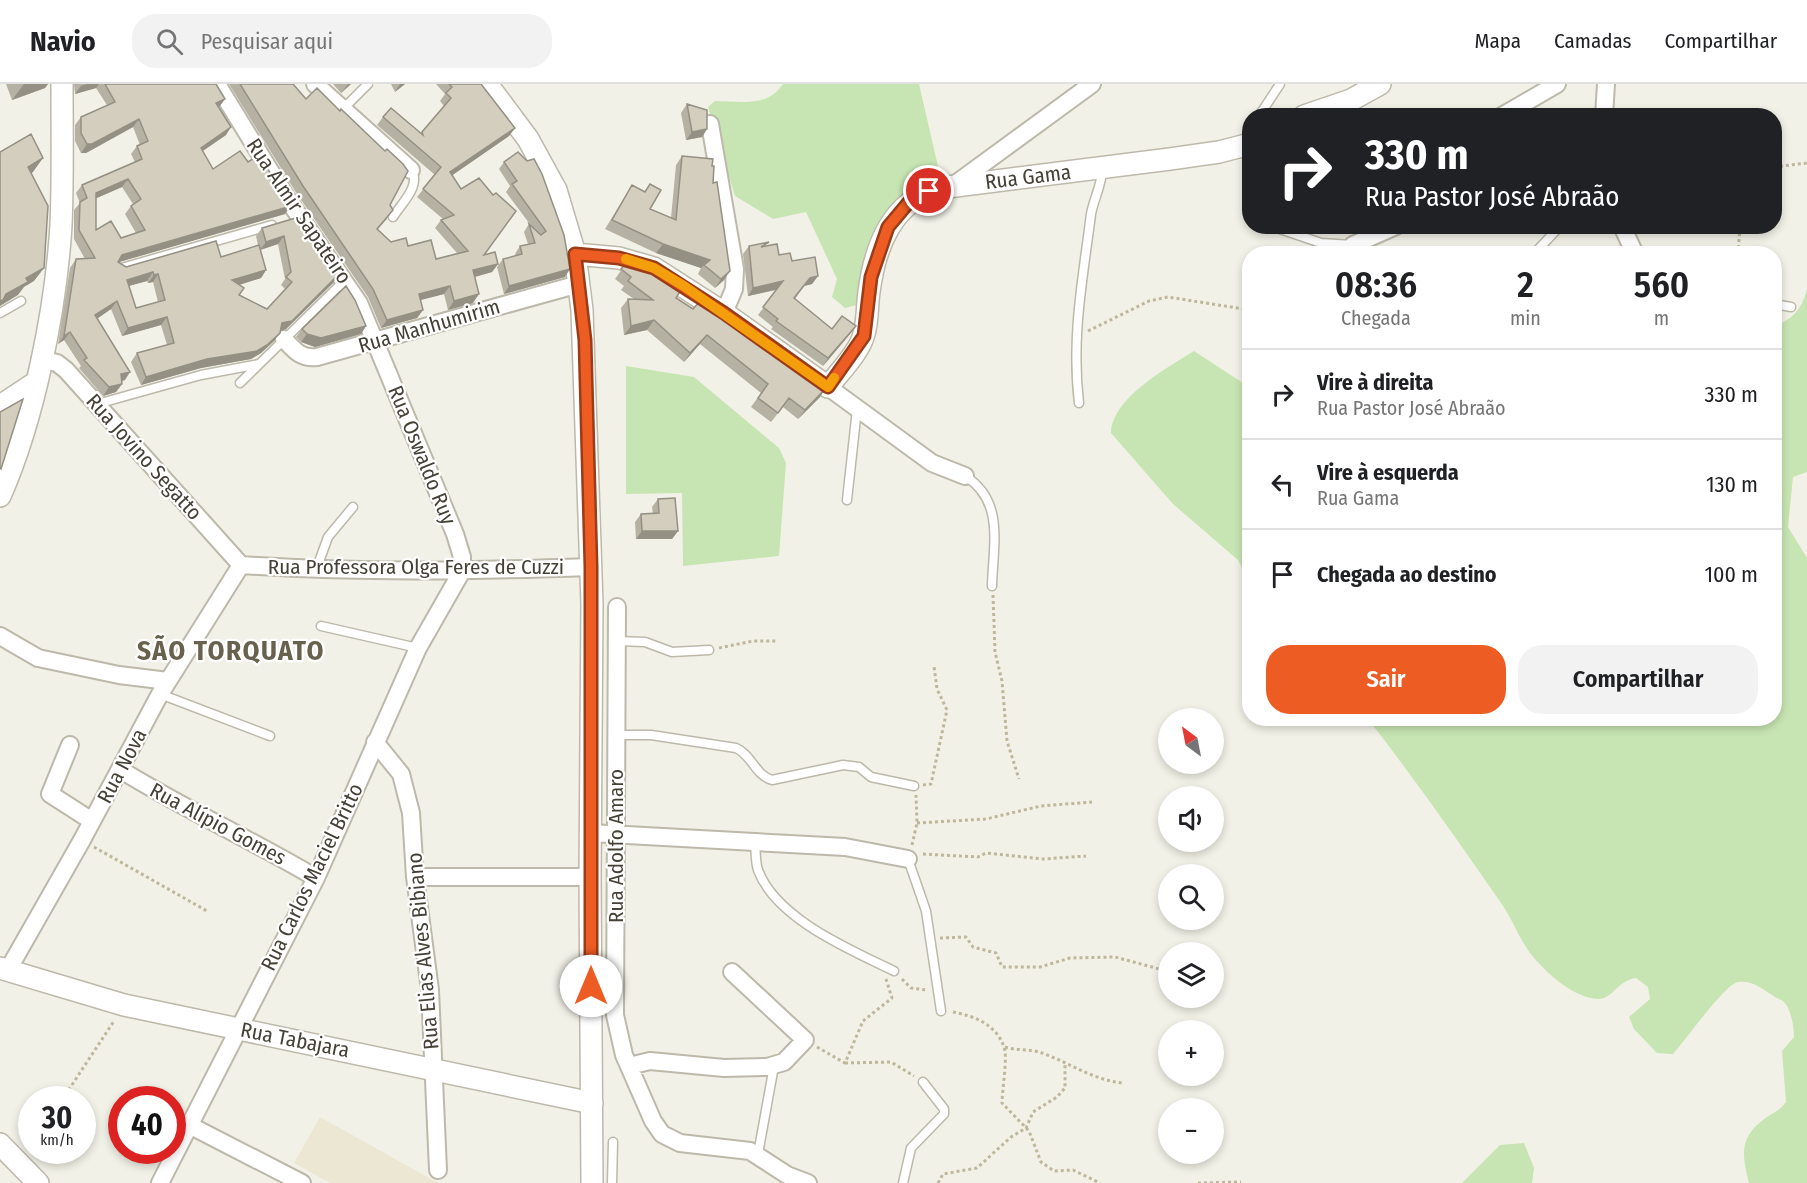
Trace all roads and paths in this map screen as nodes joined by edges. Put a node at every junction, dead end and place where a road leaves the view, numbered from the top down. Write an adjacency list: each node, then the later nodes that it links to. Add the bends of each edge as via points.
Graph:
1 (62, 84): 43 (street, via 59,248)
2 (217, 84): 32 (street, Rua Almir Sapateiro, via 293,219)
3 (315, 84): 15 (street)
4 (368, 84): 15 (lane)
5 (487, 84): 30 (street, via 548,173 564,211)
6 (1092, 84): 22 (street)
7 (1280, 84): 11 (lane)
8 (1380, 84): 12 (street)
9 (1557, 84): 13 (street)
10 (1605, 84): 14 (street)
11 (1265, 108)
12 (1326, 108)
13 (1516, 108)
14 (1604, 108)
15 (343, 109): 21 (street)
16 (710, 124): 39 (street, via 735,269 734,289)
17 (1242, 142): 20 (street, Rua Gama, via 1170,159)
18 (1807, 163): 19 (path)
19 (1782, 166)
20 (1102, 168): 22 (street, Rua Gama); 40 (lane, via 1092,211)
21 (411, 170): 23 (lane, via 415,177 413,186)
22 (953, 186): 47 (street, Rua Gama, via 918,195 893,218 874,264 864,336)
23 (393, 217)
24 (276, 224): 31 (lane)
25 (1295, 234): 28 (lane, via 1321,243)
26 (1378, 234): 28 (street)
27 (1553, 234): 29 (lane)
28 (1353, 245)
29 (1541, 246)
30 (575, 254): 33 (street); 39 (street, via 639,262)
31 (117, 269)
32 (345, 280): 41 (lane); 42 (street, Rua Almir Sapateiro)
33 (579, 284): 42 (street, Rua Manhumirim); 58 (street, via 585,350)
34 (21, 301): 38 (lane)
35 (1782, 305): 36 (lane)
36 (1791, 307)
37 (1242, 309): 40 (path, via 1168,297 1149,302)
38 (0, 313)
39 (724, 313): 47 (street)
40 (1076, 338): 48 (lane, via 1074,364)
41 (284, 339): 42 (street, Rua Manhumirim, via 299,354 313,358); 44 (lane)
42 (376, 341): 56 (street, Rua Oswaldo Ruy)
43 (40, 359): 45 (street); 49 (street, Rua Jovino Segatto, via 61,366)
44 (259, 364): 46 (lane); 49 (lane, via 201,375)
45 (35, 383): 50 (street); 53 (street)
46 (240, 383)
47 (828, 387): 51 (street)
48 (1079, 403)
49 (97, 404): 57 (street, Rua Jovino Segatto)
50 (0, 406)
51 (857, 409): 52 (street, via 932,463); 54 (lane)
52 (965, 476): 62 (lane, via 982,489 991,505)
53 (0, 496)
54 (847, 500)
55 (353, 507): 59 (lane, via 328,537)
56 (458, 542): 60 (street, via 466,557); 61 (street, Rua Oswaldo Ruy)
57 (241, 565): 59 (street, Rua Professora Olga Feres de Cuzzi); 71 (street, Rua Nova)
58 (591, 567): 60 (street, Rua Professora Olga Feres de Cuzzi); 82 (street)
59 (315, 570): 61 (street, Rua Professora Olga Feres de Cuzzi)
60 (485, 570): 61 (street, Rua Professora Olga Feres de Cuzzi)
61 (462, 571): 68 (street, Rua Carlos Maciel Britto)
62 (992, 586): 77 (path, via 995,652 1002,681 1007,741)
63 (617, 607): 67 (street, Rua Adolfo Amaro)
64 (321, 626): 68 (lane)
65 (0, 636): 71 (street, via 38,658)
66 (777, 640): 69 (path)
67 (617, 641): 69 (lane, via 645,642 672,652); 72 (street, Rua Adolfo Amaro)
68 (418, 648): 74 (street, Rua Carlos Maciel Britto)
69 (710, 650)
70 (934, 666): 78 (path, via 937,689 946,710 931,784)
71 (164, 688): 73 (lane); 76 (street, Rua Nova)
72 (616, 735): 78 (lane, via 651,735 736,748 762,776 772,780 843,765 859,767 871,777); 83 (street, Rua Adolfo Amaro)
73 (270, 736)
74 (375, 742): 88 (street, Rua Elias Alves Bibiano, via 394,762 406,787); 90 (street, Rua Carlos Maciel Britto)
75 (70, 745): 80 (street, via 50,794)
76 (121, 770): 80 (street, Rua Nova); 90 (street, Rua Alípio Gomes, via 168,800 249,839)
77 (1019, 779)
78 (914, 786): 81 (path)
79 (1092, 802): 81 (path, via 1041,806 986,819)
80 (92, 820): 84 (street, Rua Nova)
81 (917, 823): 87 (path)
82 (590, 833): 83 (street); 89 (street)
83 (616, 835): 85 (street); 106 (street, Rua Adolfo Amaro, via 615,1015)
84 (82, 840): 91 (path); 94 (street, Rua Nova)
85 (755, 842): 87 (street, via 845,847); 93 (lane, via 758,868 779,901 835,943)
86 (1086, 856): 87 (path, via 1019,858 939,853)
87 (909, 857): 92 (lane)
88 (415, 877): 89 (street); 108 (street, Rua Elias Alves Bibiano, via 430,990)
89 (590, 877): 112 (street)
90 (316, 878): 101 (street, Rua Carlos Maciel Britto)
91 (207, 911)
92 (930, 938): 95 (path, via 966,937 973,947 996,953 1002,967 1040,967 1070,958 1115,957); 98 (lane)
93 (881, 965): 96 (lane); 104 (path, via 892,998 863,1021)
94 (4, 969): 99 (street, Rua Tabajara)
95 (1158, 969)
96 (894, 971): 98 (path, via 911,988)
97 (732, 972): 102 (street)
98 (937, 989): 100 (lane)
99 (124, 1005): 101 (street, Rua Tabajara); 111 (path)
100 (941, 1011): 103 (path, via 975,1016 988,1025)
101 (237, 1029): 108 (street, Rua Tabajara); 113 (street, Rua Carlos Maciel Britto)
102 (805, 1040): 104 (path); 107 (street, via 789,1058)
103 (1005, 1047): 105 (path, via 1039,1052); 114 (path, via 1002,1103)
104 (845, 1063): 109 (path, via 891,1062)
105 (1065, 1063): 110 (path, via 1102,1081); 114 (path, via 1065,1088 1033,1112)
106 (628, 1066): 107 (street, via 650,1061 724,1068); 117 (street, Rua Adolfo Amaro, via 656,1128 667,1138)
107 (774, 1066): 117 (lane)
108 (434, 1069): 112 (street, Rua Tabajara); 118 (street, Rua Elias Alves Bibiano)
109 (923, 1082): 126 (lane, via 944,1114 911,1148)
110 (1122, 1083)
111 (71, 1086)
112 (592, 1103): 123 (street)
113 (189, 1125): 121 (street, Rua Carlos Maciel Britto); 122 (street)
114 (1026, 1128): 127 (path, via 977,1168 943,1174); 128 (path, via 1041,1162 1054,1171 1073,1170)
115 (613, 1142): 124 (lane)
116 (0, 1144): 120 (street)
117 (758, 1154): 125 (street, Rua Adolfo Amaro, via 787,1175)
118 (438, 1170)
119 (1241, 1182): 129 (path)
120 (38, 1183)
121 (160, 1183)
122 (302, 1183)
123 (592, 1183)
124 (612, 1183)
125 (808, 1183)
126 (903, 1183)
127 (938, 1183)
128 (1100, 1183)
129 (1198, 1183)

